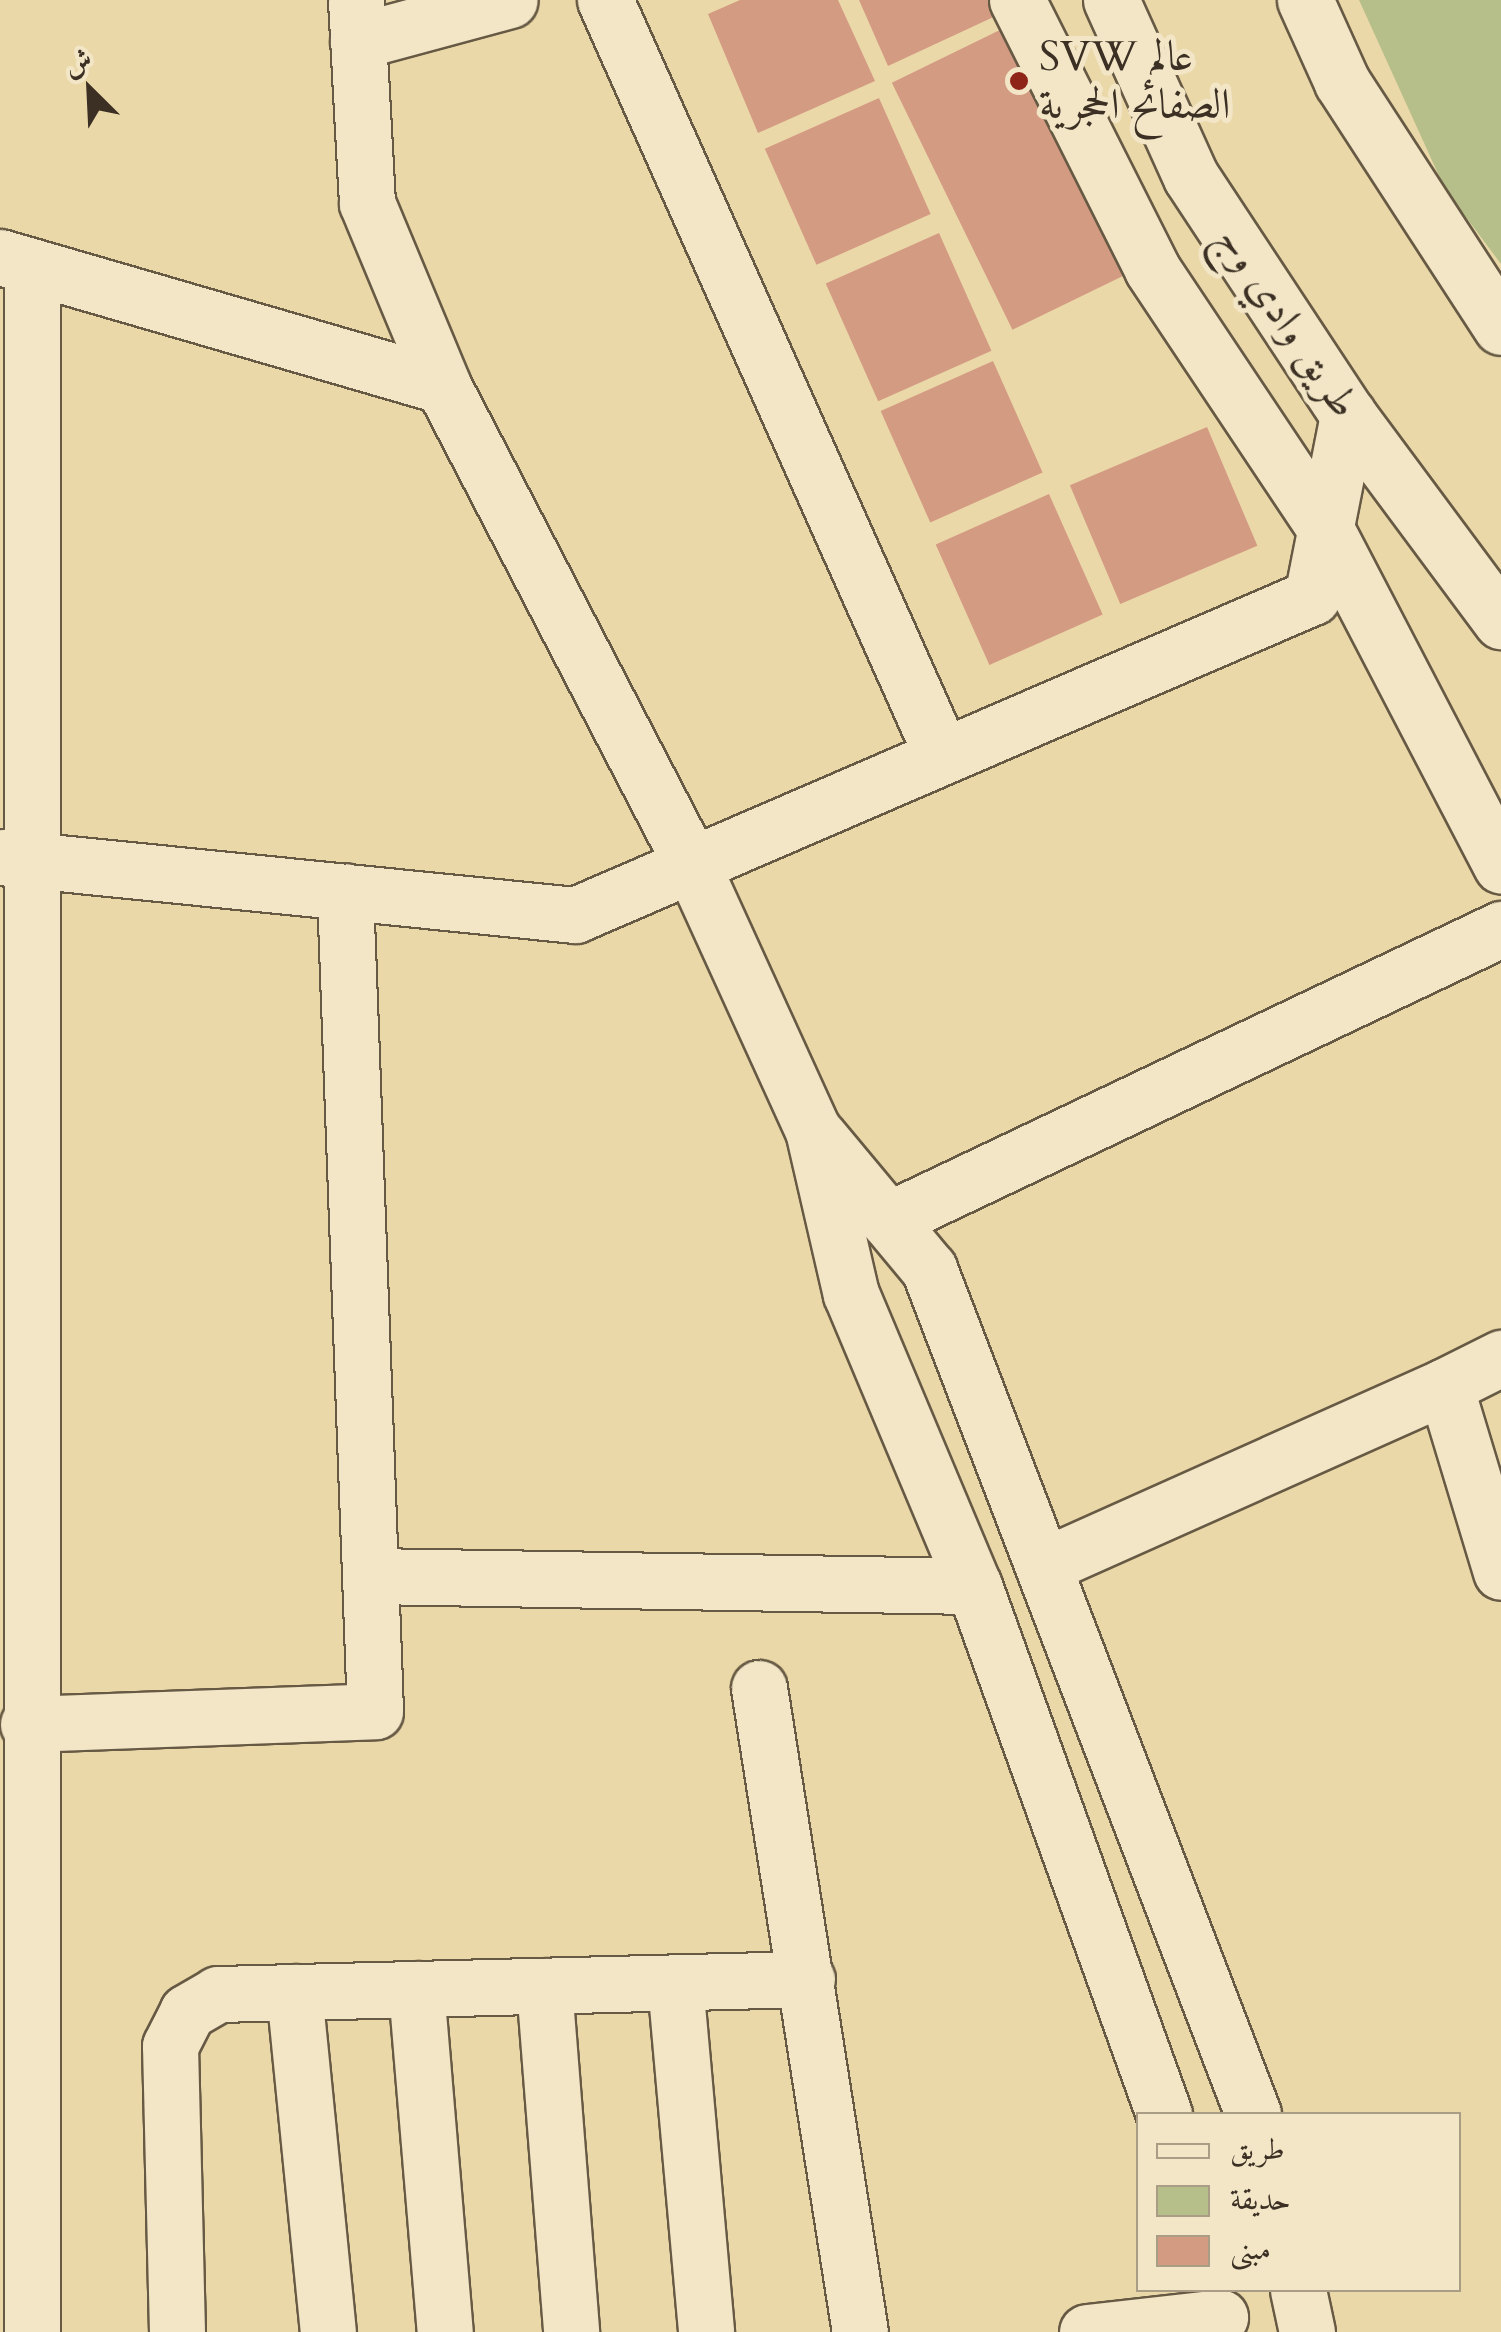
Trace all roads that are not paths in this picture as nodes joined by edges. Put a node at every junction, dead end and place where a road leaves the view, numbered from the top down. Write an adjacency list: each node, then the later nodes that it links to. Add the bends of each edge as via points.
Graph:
1 (510, 0): 6 (street)
2 (605, 0): 13 (street)
3 (1017, 0): 11 (street, via 1152,269)
4 (1111, 0): 10 (street, طريق وادي وج, via 1191,178)
5 (1305, 0): 8 (street, via 1342,82)
6 (357, 21): 9 (street, via 367,203)
7 (16, 262): 9 (street); 14 (street)
8 (1501, 327)
9 (443, 386): 16 (street)
10 (1348, 416): 11 (street); 12 (street, طريق وادي وج)
11 (1328, 533): 13 (street, via 1312,597); 15 (street)
12 (1501, 621)
13 (941, 753): 16 (street)
14 (15, 858): 17 (street); 20 (street)
15 (1501, 866)
16 (693, 868): 17 (street, via 575,916); 19 (street)
17 (345, 892): 27 (street)
18 (1501, 928): 21 (street)
19 (813, 1130): 21 (street); 28 (street, via 850,1294)
20 (15, 1164): 24 (street)
21 (888, 1220): 25 (street, via 929,1269)
22 (1501, 1358): 23 (street)
23 (1444, 1386): 25 (street); 26 (street)
24 (14, 1407): 29 (street)
25 (1043, 1566): 38 (street)
26 (1501, 1572)
27 (370, 1576): 28 (street); 31 (street, via 375,1711)
28 (974, 1586): 37 (street)
29 (14, 1622): 31 (street)
30 (759, 1688): 32 (street)
31 (28, 1724): 41 (street)
32 (807, 1979): 33 (street); 47 (street)
33 (675, 1983): 34 (street); 46 (street)
34 (544, 1986): 35 (street); 45 (street)
35 (416, 1990): 36 (street); 44 (street)
36 (294, 1992): 42 (street, via 218,1994 187,2012 170,2046); 43 (street)
37 (1163, 2112)
38 (1252, 2112)
39 (1298, 2292): 49 (street)
40 (1219, 2313): 48 (street)
41 (32, 2332)
42 (176, 2332)
43 (328, 2332)
44 (445, 2332)
45 (571, 2332)
46 (706, 2332)
47 (860, 2332)
48 (1087, 2332)
49 (1307, 2332)

